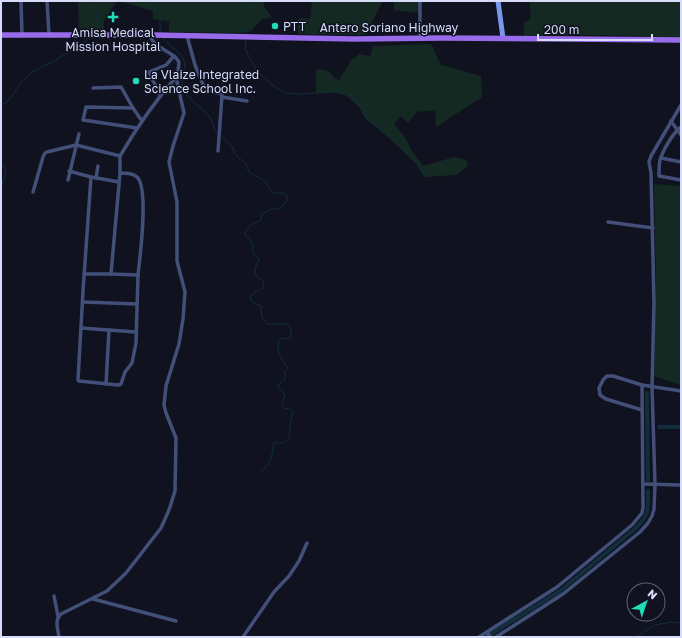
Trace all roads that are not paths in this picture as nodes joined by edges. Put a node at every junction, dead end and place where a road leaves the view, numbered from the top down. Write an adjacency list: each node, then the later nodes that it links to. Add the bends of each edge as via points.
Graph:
1 (21, 1): 6 (street)
2 (47, 1): 7 (street)
3 (420, 1): 11 (street)
4 (498, 1): 10 (street)
5 (1, 34): 6 (main road, Antero Soriano Highway)
6 (22, 35): 7 (main road, Antero Soriano Highway)
7 (49, 35): 8 (main road, Antero Soriano Highway)
8 (149, 35): 9 (main road, Antero Soriano Highway); 13 (street, via 155,44)
9 (187, 36): 11 (main road, Antero Soriano Highway); 17 (street, via 204,87 221,94)
10 (503, 38): 11 (main road, Antero Soriano Highway); 12 (main road, Antero Soriano Highway)
11 (420, 39)
12 (681, 40)
13 (174, 56): 14 (street, via 178,62); 16 (street, via 166,65 149,72)
14 (177, 75): 16 (street); 61 (street, via 184,114 168,162 177,202 177,261 184,292 183,319 179,344 166,386 164,405 176,438 175,491 161,528 108,592)
15 (93, 88): 20 (street, via 121,87)
16 (160, 95): 21 (street)
17 (222, 98): 18 (street); 28 (street)
18 (247, 101)
19 (681, 105): 22 (street)
20 (133, 108): 21 (street); 23 (street, via 86,108 83,120)
21 (142, 121): 23 (street)
22 (671, 121): 24 (street); 42 (street, via 649,162)
23 (137, 128): 29 (street)
24 (679, 128): 26 (street); 30 (street)
25 (79, 134): 27 (street)
26 (681, 135)
27 (76, 145): 29 (street); 33 (street); 40 (street, via 54,150 43,156)
28 (218, 151)
29 (120, 156): 34 (street)
30 (661, 158): 31 (street); 38 (street, via 659,176)
31 (681, 162)
32 (98, 166): 36 (street)
33 (69, 171): 35 (street); 37 (street)
34 (120, 173): 39 (street); 45 (street, via 136,176 142,184 143,213)
35 (91, 177): 36 (street); 43 (street)
36 (96, 178): 39 (street)
37 (68, 180)
38 (681, 180)
39 (119, 182): 44 (street)
40 (33, 192)
41 (608, 222): 42 (street)
42 (652, 228): 53 (street)
43 (84, 274): 44 (street); 46 (street)
44 (111, 274): 45 (street)
45 (138, 275): 47 (street)
46 (83, 302): 47 (street); 48 (street)
47 (136, 304): 50 (street)
48 (81, 328): 49 (street); 51 (street, via 78,380)
49 (109, 330): 50 (street); 51 (street)
50 (136, 332): 51 (street, via 132,363 125,372 121,384)
51 (106, 384)
52 (642, 385): 53 (street); 55 (street); 55 (street, via 606,376 599,388 600,395 606,399)
53 (652, 387): 54 (street); 57 (street)
54 (681, 391)
55 (642, 410): 56 (street)
56 (643, 484): 57 (street); 64 (street, via 642,513 632,525 557,587)
57 (655, 484): 58 (street); 69 (street, via 652,516 640,532 563,594)
58 (681, 485)
59 (306, 543): 66 (street, via 299,561 289,576 274,592)
60 (54, 596): 62 (street)
61 (93, 599): 62 (street); 63 (street)
62 (58, 616): 65 (street)
63 (176, 621)
64 (487, 632): 67 (street); 68 (street)
65 (59, 637)
66 (243, 637)
67 (479, 637)
68 (490, 637)
69 (496, 637)

